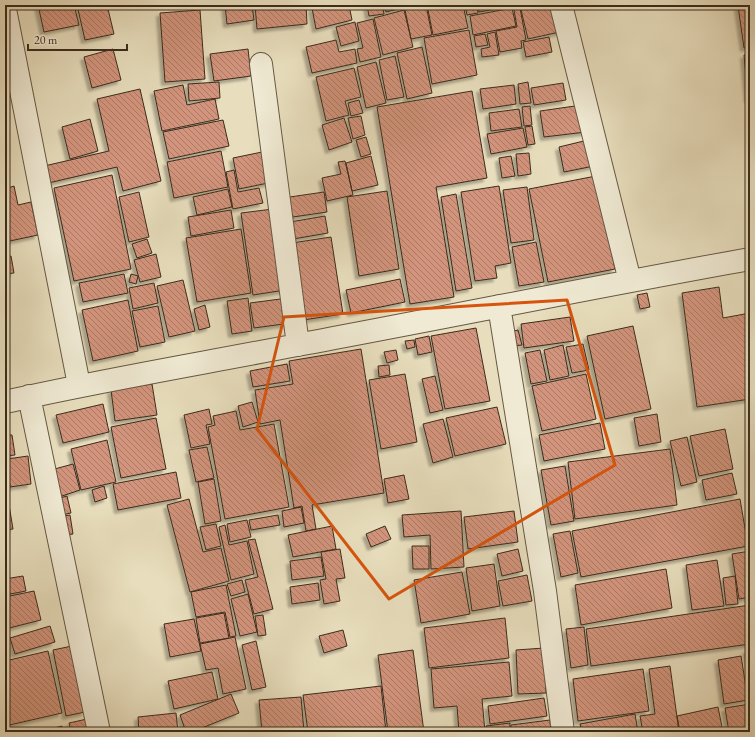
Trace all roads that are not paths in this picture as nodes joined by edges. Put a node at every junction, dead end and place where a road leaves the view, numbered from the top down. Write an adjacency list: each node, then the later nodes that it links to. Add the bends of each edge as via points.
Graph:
1 (561, 5): 5 (street)
2 (5, 8): 8 (street)
3 (261, 64): 7 (street)
4 (750, 259): 5 (street)
5 (630, 281): 6 (street)
6 (499, 306): 7 (street); 12 (street, via 545,592)
7 (298, 345): 8 (street)
8 (79, 385): 9 (street)
9 (29, 396): 10 (street); 11 (street)
10 (5, 402)
11 (99, 732)
12 (563, 732)

